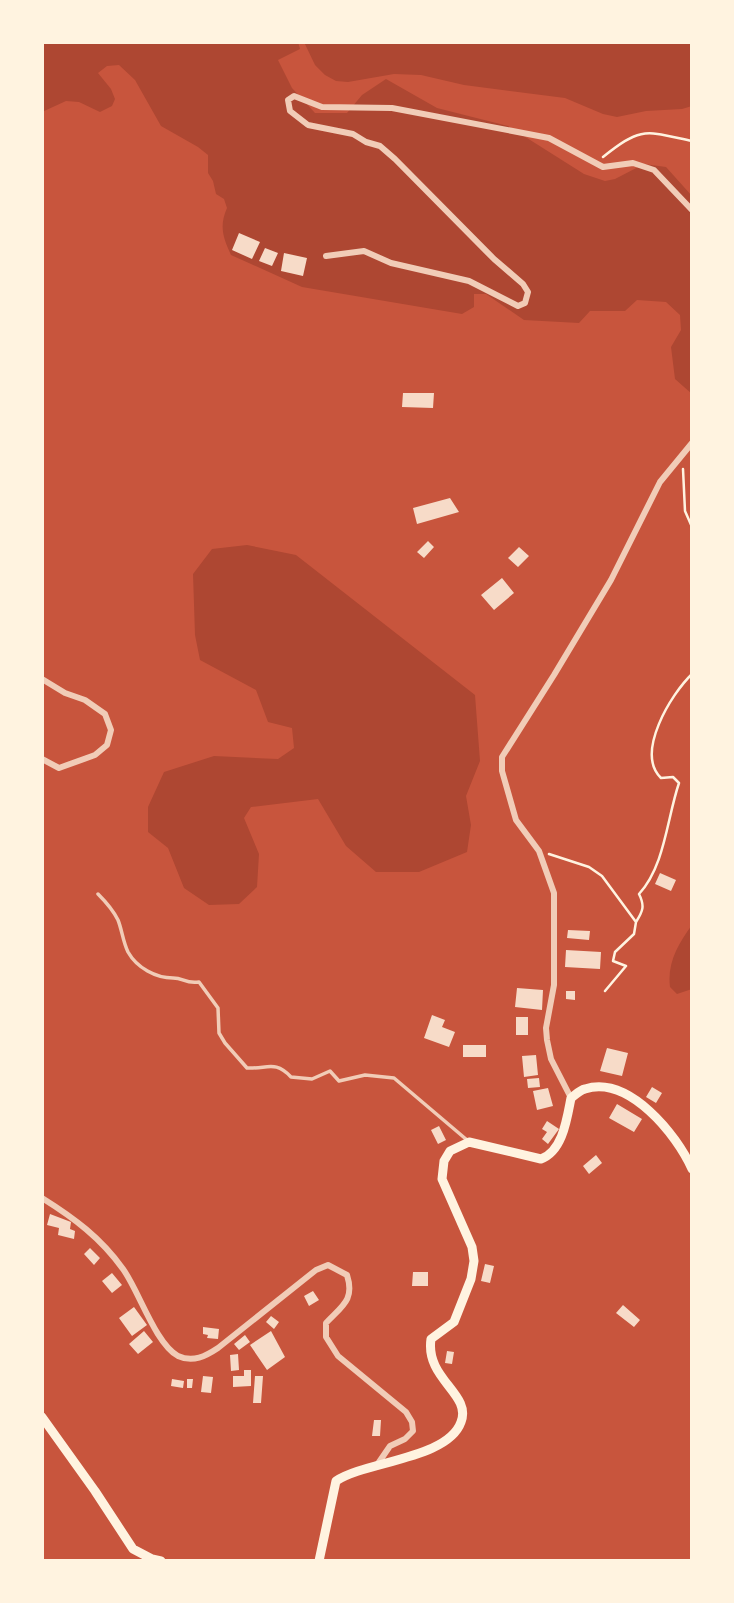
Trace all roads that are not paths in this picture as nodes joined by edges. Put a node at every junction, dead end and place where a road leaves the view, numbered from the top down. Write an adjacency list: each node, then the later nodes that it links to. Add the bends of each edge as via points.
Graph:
1 (692, 210): 2 (street, via 654,170 633,163 603,167 549,138 392,108 322,107 293,96 288,100 290,111 308,125 353,134 380,146 528,292 525,303 518,306 469,281 391,263 364,251)
2 (327, 256)
3 (692, 443): 7 (street, via 660,482 611,580 502,757 516,820 539,851 554,893 554,985 546,1028 551,1059)
4 (42, 679): 5 (street, via 105,714 111,730 107,745 94,755 59,768)
5 (42, 759)
6 (98, 894): 8 (lane, via 112,909 129,953 149,973 186,984 199,982 218,1008 219,1033 247,1068 270,1065 291,1077 312,1079 330,1071 340,1082 365,1075 394,1078)
7 (571, 1098): 8 (main road, via 559,1142 550,1156 541,1158); 9 (main road, via 584,1089 600,1088 635,1100 667,1128)
8 (469, 1142): 12 (main road, via 450,1151 442,1179 472,1247 471,1279 454,1322 431,1339 430,1352 432,1364 452,1388 464,1414 449,1438 407,1458)
9 (692, 1169)
10 (42, 1198): 12 (street, via 94,1235 128,1277 151,1322 181,1357 201,1359 316,1270 328,1265 347,1275 350,1297 326,1322 326,1337 338,1356 412,1422 413,1431 390,1446)
11 (42, 1417): 13 (main road, via 133,1549)
12 (376, 1466): 14 (main road, via 336,1481)
13 (161, 1561)
14 (319, 1561)

